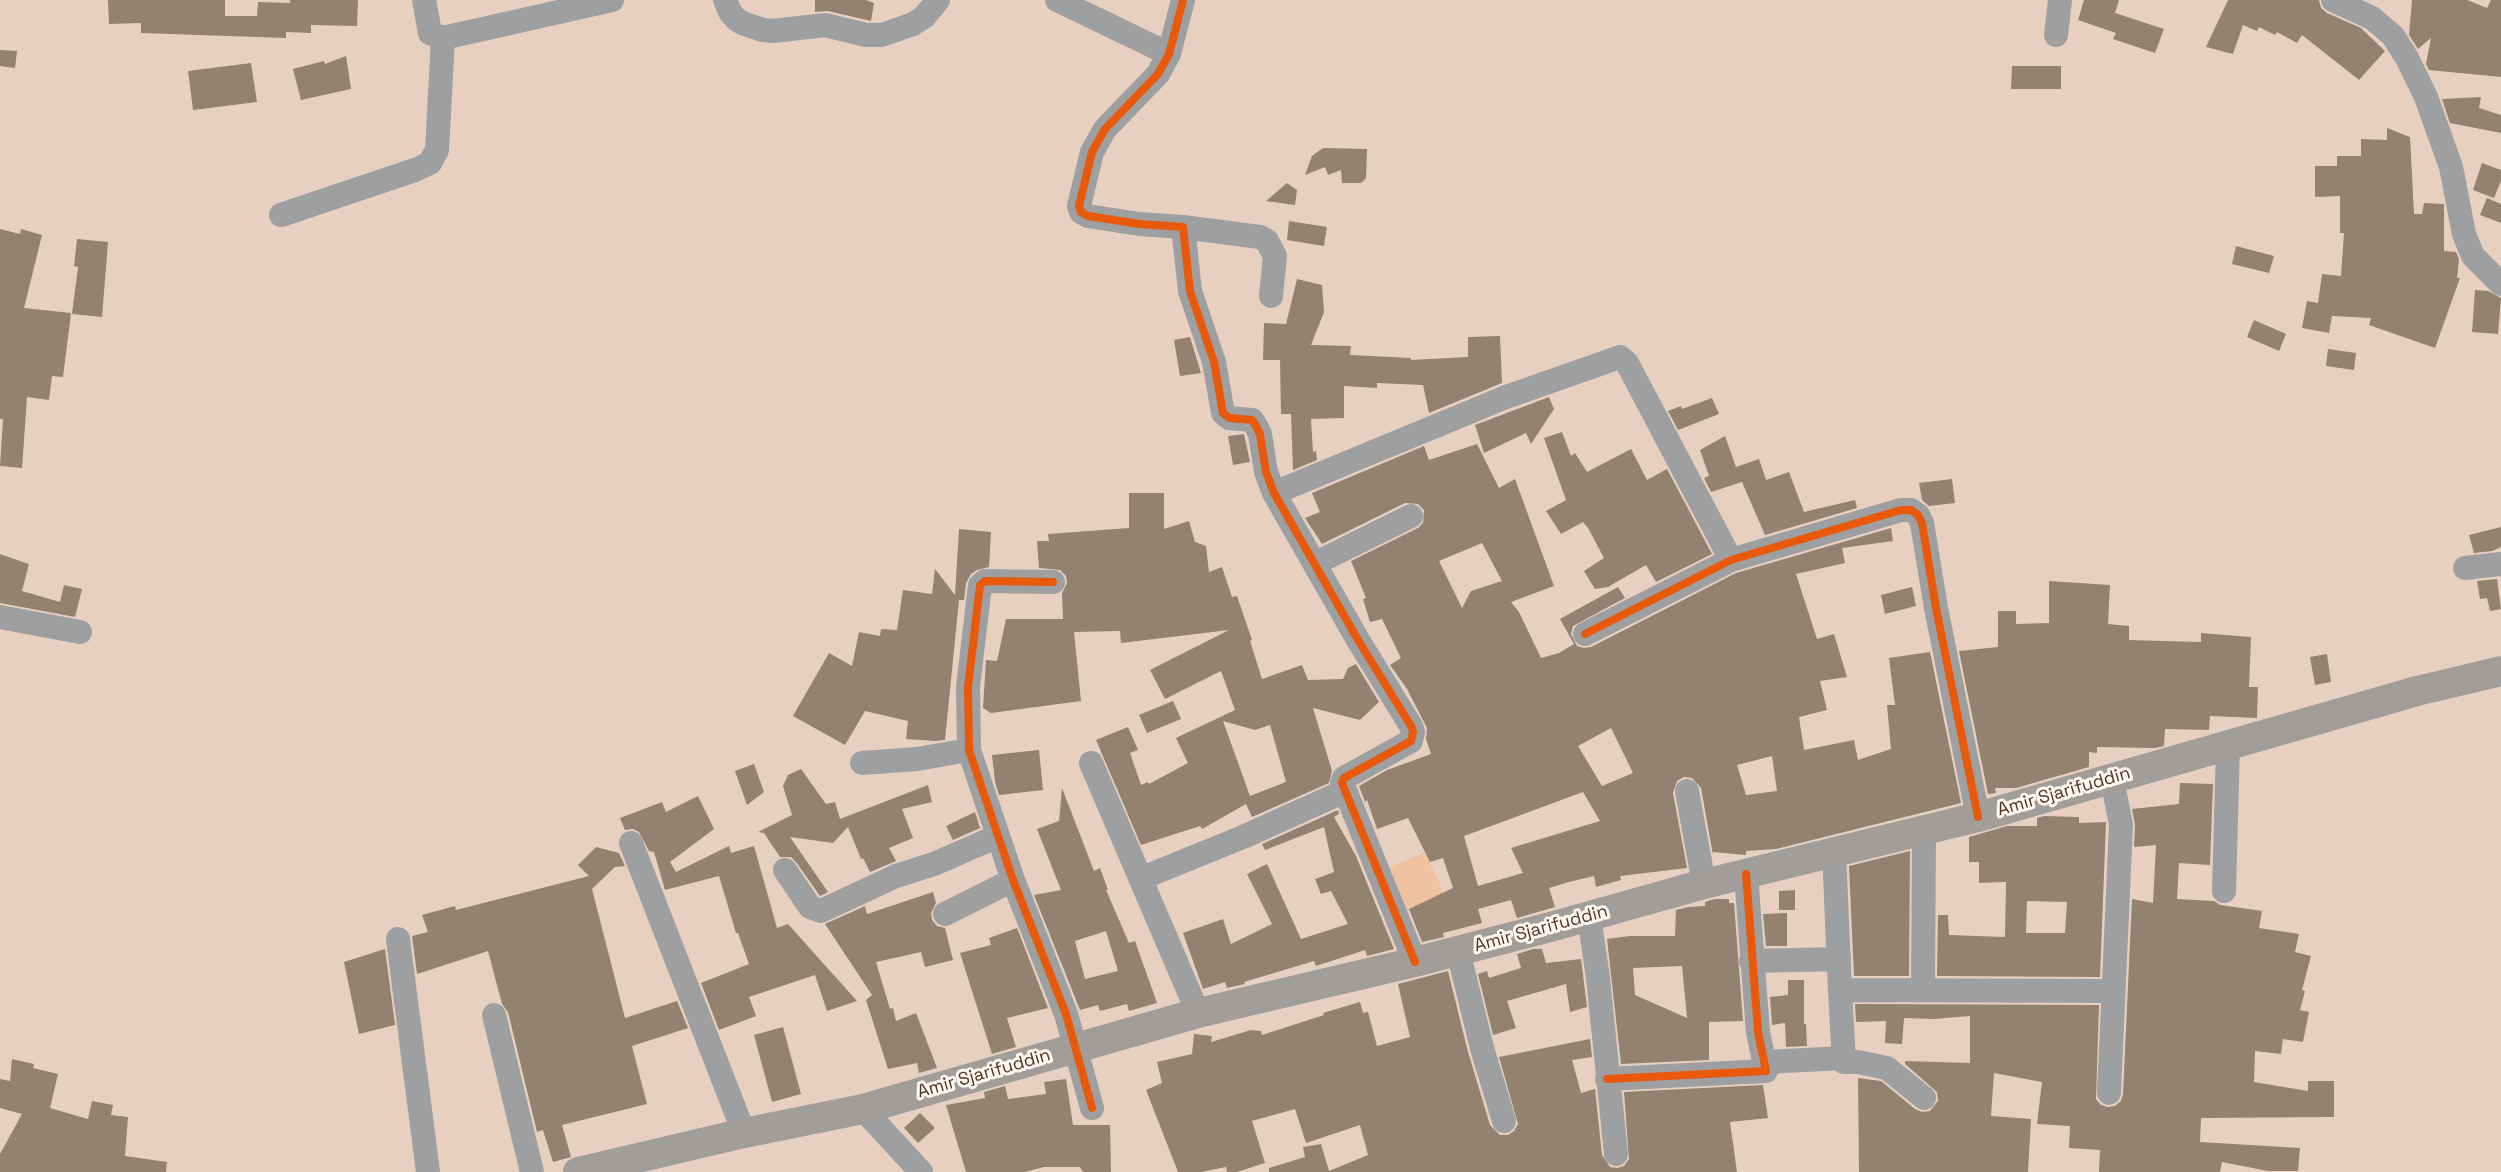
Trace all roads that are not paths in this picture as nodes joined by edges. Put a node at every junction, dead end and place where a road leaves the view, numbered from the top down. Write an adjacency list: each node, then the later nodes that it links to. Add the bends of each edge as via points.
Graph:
1 (424, 0): 10 (street, via 430,33)
2 (612, 0): 10 (street)
3 (725, 0): 4 (street, via 730,12 742,23 763,30 825,25 882,35 913,24)
4 (938, 0)
5 (1057, 0): 11 (street)
6 (1184, 0): 11 (street)
7 (2060, 0): 9 (street)
8 (2332, 0): 14 (street, via 2372,18 2392,36 2407,58 2426,97 2447,157 2464,234 2474,256)
9 (2056, 35)
10 (443, 38): 12 (street, via 437,150 430,163)
11 (1169, 54): 13 (street, via 1158,74 1097,141 1079,206 1088,216)
12 (281, 215)
13 (1183, 227): 15 (street, via 1267,241 1275,256); 16 (street, via 1190,291 1214,362 1220,405 1226,416 1252,420 1256,426)
14 (2501, 284)
15 (1271, 296)
16 (1274, 493): 18 (street, via 1506,397 1620,357 1627,363); 19 (street)
17 (1411, 516): 19 (street)
18 (1731, 560): 25 (street); 34 (street, via 1901,510 1917,515 1922,523)
19 (1316, 563): 33 (street, via 1413,732 1411,741 1344,778)
20 (2501, 564): 21 (street)
21 (2465, 568)
22 (1053, 582): 28 (street, via 985,581 980,585 968,687)
23 (0, 616): 24 (street)
24 (80, 632)
25 (1585, 634)
26 (2501, 671): 27 (main road, Amir Sjarifuddin)
27 (2228, 746): 31 (main road, Amir Sjarifuddin); 44 (street)
28 (969, 750): 29 (street); 36 (street)
29 (862, 763)
30 (1091, 763): 41 (street)
31 (2112, 779): 34 (main road, Amir Sjarifuddin); 54 (street, via 2121,825)
32 (1687, 790): 43 (street)
33 (1345, 791): 41 (street); 51 (street)
34 (1978, 817): 35 (main road, Amir Sjarifuddin)
35 (1924, 830): 38 (main road, Amir Sjarifuddin); 52 (street)
36 (998, 836): 39 (street, via 821,911 810,907); 42 (street)
37 (631, 843): 66 (street)
38 (1834, 852): 40 (main road, Amir Sjarifuddin); 49 (street)
39 (785, 870)
40 (1746, 874): 43 (main road, Amir Sjarifuddin); 50 (street)
41 (1142, 878): 55 (street)
42 (1013, 880): 45 (street); 57 (street, via 1066,1014)
43 (1704, 884): 46 (main road, Amir Sjarifuddin)
44 (2224, 891)
45 (945, 914)
46 (1589, 916): 48 (main road, Amir Sjarifuddin); 60 (street)
47 (398, 939): 68 (street)
48 (1458, 951): 51 (main road, Amir Sjarifuddin); 65 (street)
49 (1839, 959): 50 (street); 53 (street)
50 (1751, 961): 59 (street)
51 (1415, 962): 55 (main road, Amir Sjarifuddin)
52 (1923, 989): 53 (street); 54 (street)
53 (1840, 990): 58 (street)
54 (2113, 991): 61 (street)
55 (1198, 1013): 57 (main road, Amir Sjarifuddin)
56 (494, 1015): 69 (street)
57 (1075, 1048): 63 (street); 64 (main road, Amir Sjarifuddin)
58 (1844, 1058): 59 (street); 62 (street, via 1845,1062 1887,1068)
59 (1765, 1062): 60 (street, via 1766,1071)
60 (1607, 1079): 67 (street)
61 (2109, 1093)
62 (1924, 1098)
63 (1092, 1108)
64 (863, 1109): 66 (main road, Amir Sjarifuddin); 71 (street)
65 (1504, 1121)
66 (744, 1133): 70 (main road, Amir Sjarifuddin)
67 (1616, 1154)
68 (428, 1172)
69 (532, 1172)
70 (578, 1172)
71 (921, 1172)

